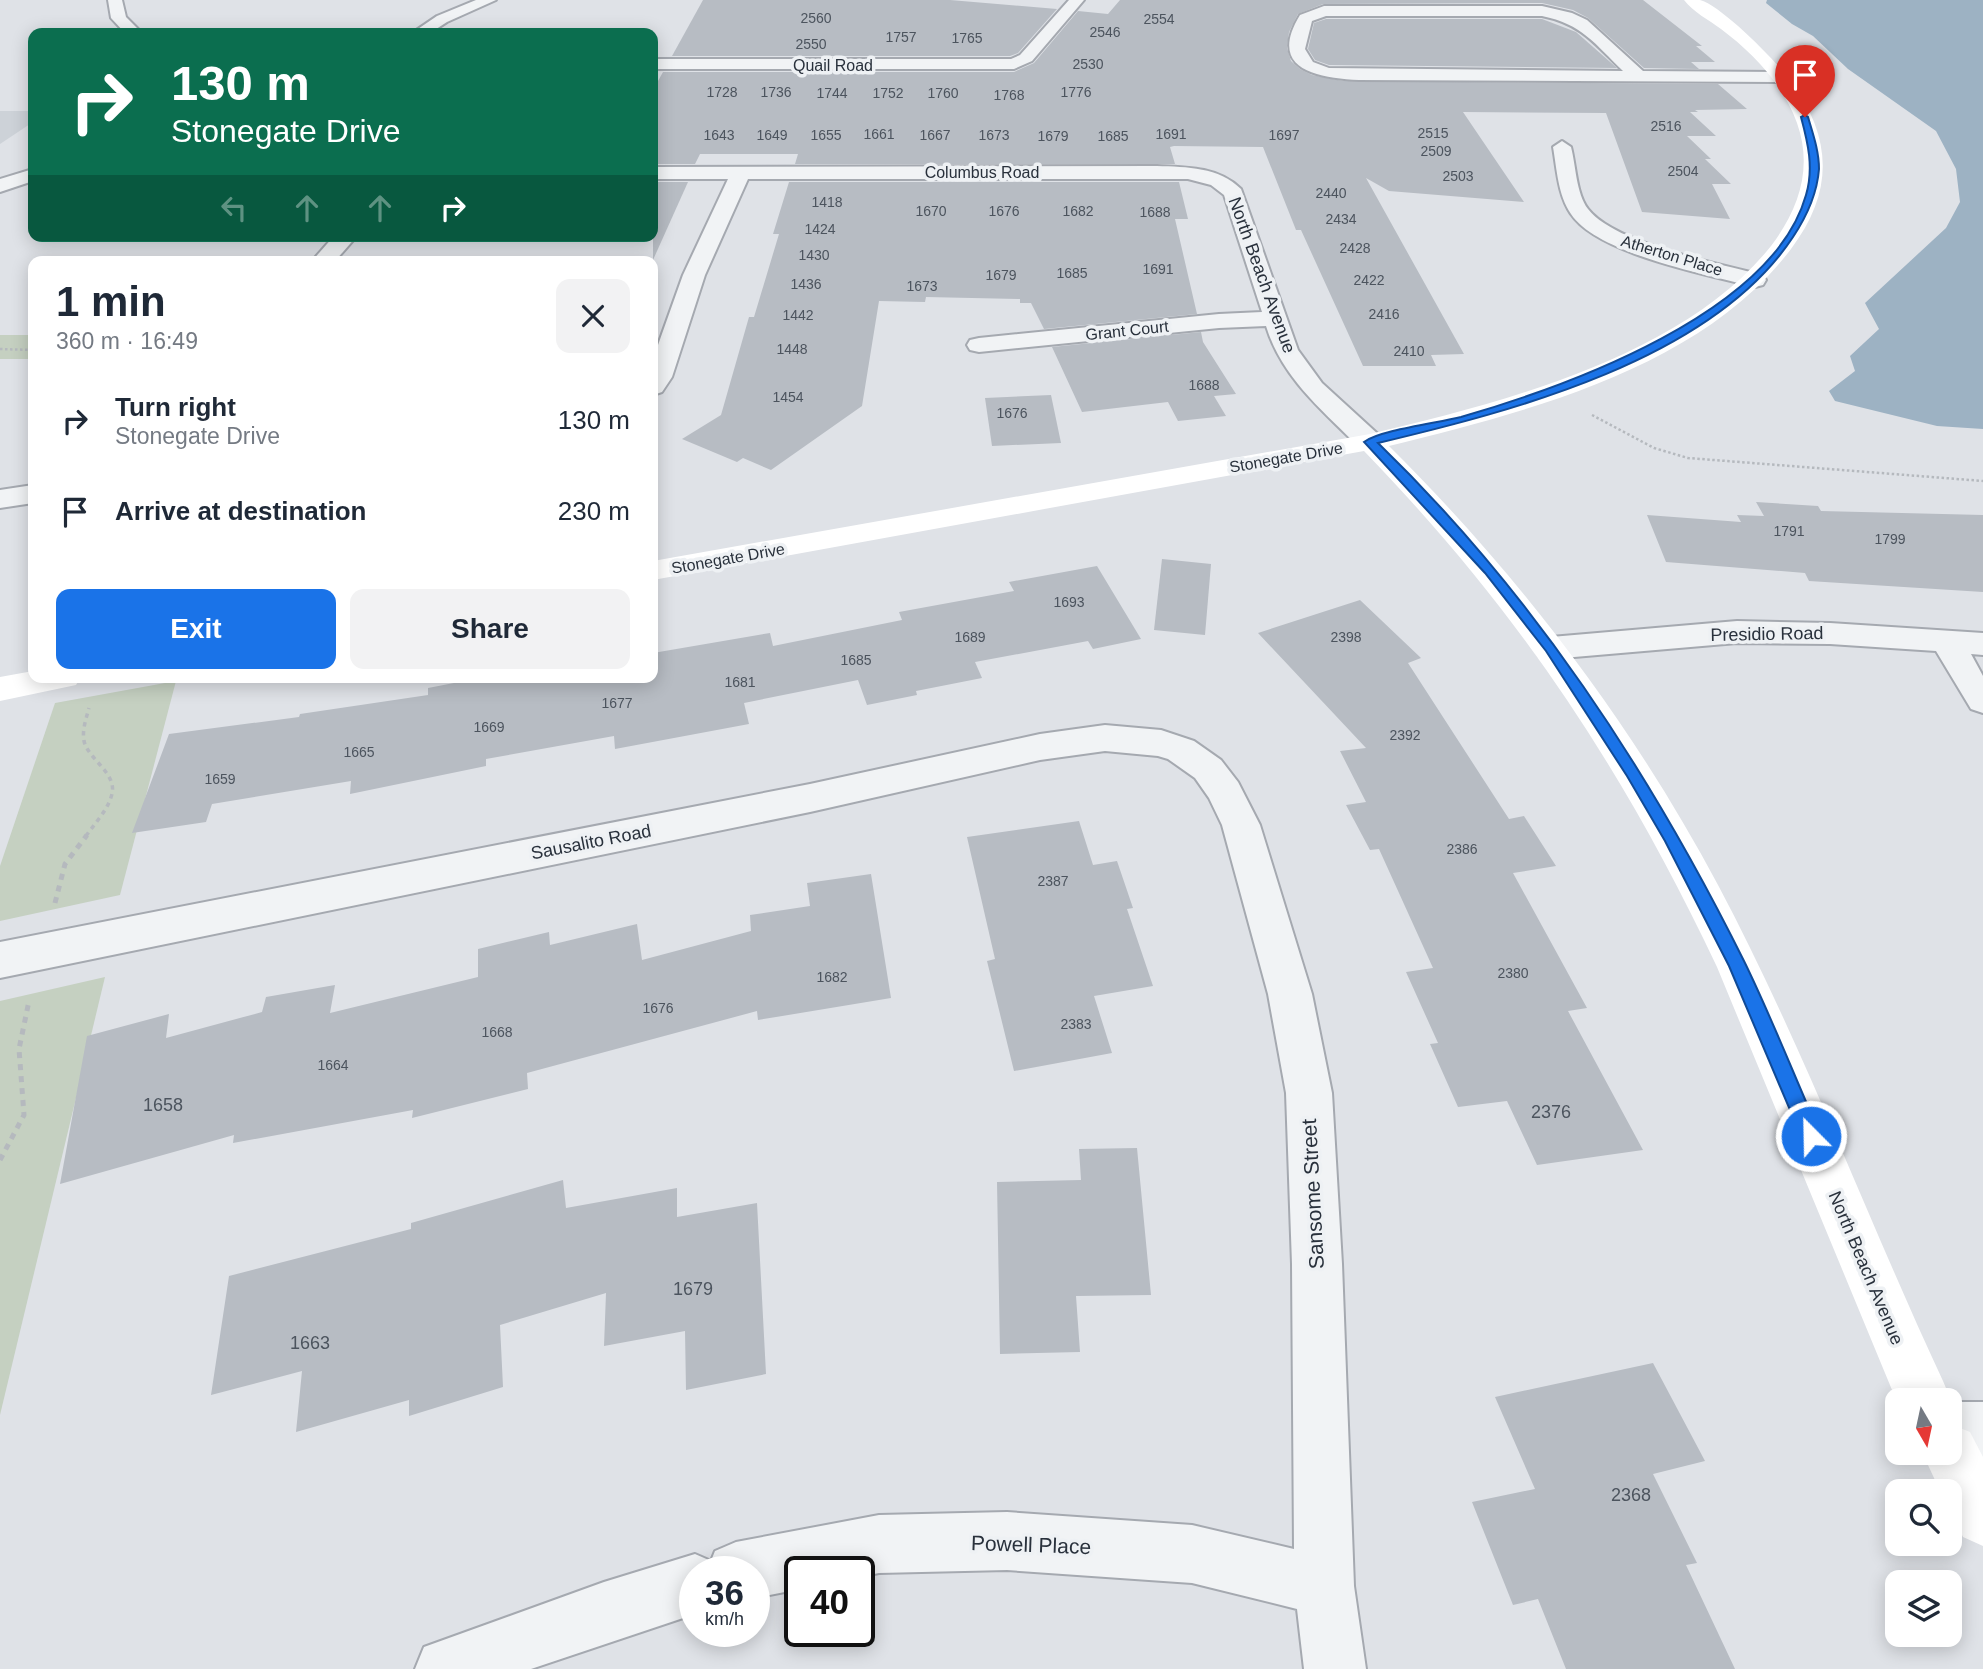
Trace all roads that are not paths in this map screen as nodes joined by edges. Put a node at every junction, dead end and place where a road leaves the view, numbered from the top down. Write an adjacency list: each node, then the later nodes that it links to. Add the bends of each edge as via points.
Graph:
1 (115, 0): 5 (street, via 119,18)
2 (489, 0): 6 (street)
3 (1077, 0): 9 (street, Quail Road, via 1026,58 1014,64)
4 (1691, 0): 11 (street, Stonegate Drive, via 1747,42)
5 (129, 28)
6 (428, 28)
7 (704, 46): 9 (street)
8 (658, 64): 9 (street, Quail Road)
9 (695, 65)
10 (1639, 76): 10 (street, via 1342,74 1308,66 1298,56 1295,41 1305,18 1324,11 1542,11 1581,23); 11 (street)
11 (1779, 77): 20 (street, Stonegate Drive, via 1805,117 1815,169 1804,215)
12 (1562, 147): 20 (street, Atherton Place, via 1576,205 1598,229 1639,246)
13 (658, 173): 14 (street, Columbus Road)
14 (741, 173): 16 (street, Columbus Road, via 1179,173); 23 (street, via 695,275)
15 (28, 177): 17 (street)
16 (1222, 182): 21 (street, North Beach Avenue, via 1234,193)
17 (0, 186)
18 (340, 242): 19 (street)
19 (328, 256)
20 (1755, 280): 24 (street, Stonegate Drive, via 1685,329 1600,372 1524,401)
21 (1275, 319): 22 (street, Grant Court); 24 (street, North Beach Avenue, via 1298,369)
22 (979, 345)
23 (658, 379)
24 (1370, 442): 27 (street, Stonegate Drive); 30 (street, North Beach Avenue, via 1490,570)
25 (28, 495): 26 (street)
26 (0, 499)
27 (658, 570)
28 (1948, 642): 29 (street, Presidio Road); 30 (street, Presidio Road, via 1835,633 1737,632); 33 (street)
29 (1983, 644)
30 (1551, 648): 36 (street, North Beach Avenue, via 1665,828 1737,965)
31 (32, 683): 32 (street)
32 (0, 689)
33 (1983, 701)
34 (1181, 750): 35 (street, Sausalito Road, via 1161,743 1105,738 1040,747 810,798); 42 (street, Sansome Street, via 1208,768 1226,792 1241,825 1290,994 1309,1093)
35 (0, 960)
36 (1919, 1388)
37 (1962, 1430): 38 (street)
38 (1983, 1430)
39 (1957, 1465): 40 (street)
40 (1983, 1517)
41 (770, 1565): 42 (street, Powell Place, via 879,1544 1007,1541 1192,1554)
42 (1324, 1586): 45 (street, Sansome Street)
43 (679, 1589): 44 (street)
44 (446, 1669)
45 (1335, 1669)

